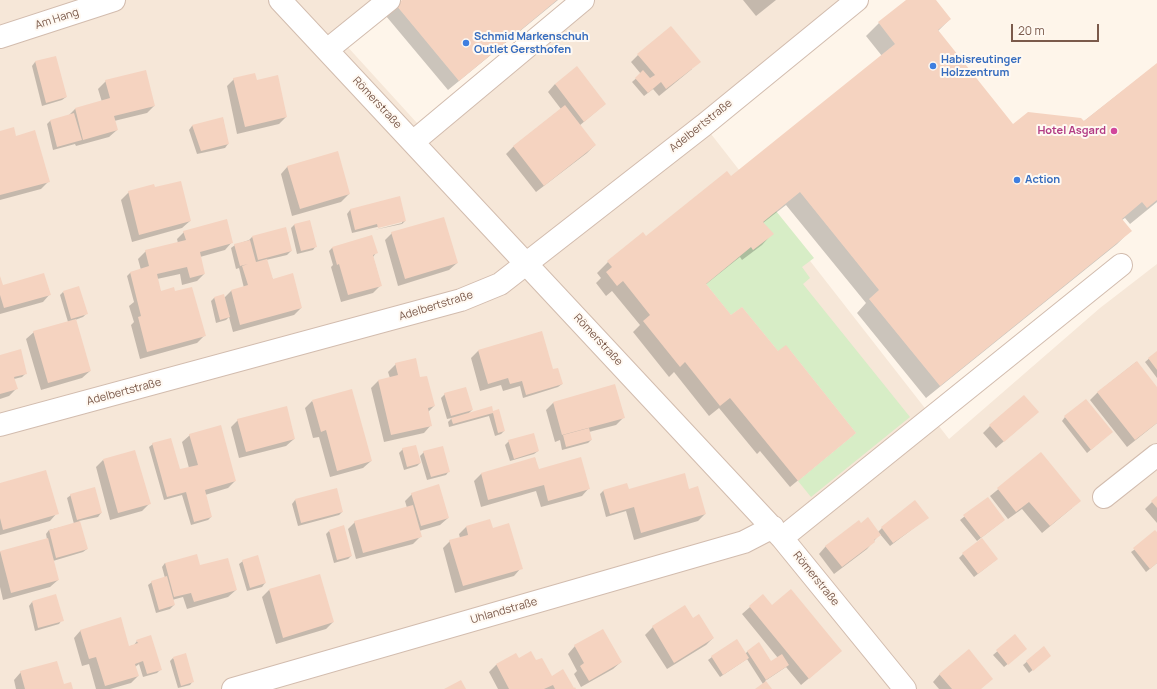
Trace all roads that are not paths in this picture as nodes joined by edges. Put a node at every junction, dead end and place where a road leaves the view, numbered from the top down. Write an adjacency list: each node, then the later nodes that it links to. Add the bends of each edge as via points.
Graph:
1 (114, 0): 6 (street, Am Hang)
2 (280, 0): 7 (street, Römerstraße)
3 (389, 0): 7 (street)
4 (583, 0): 8 (street)
5 (857, 0): 9 (street, Adelbertstraße, via 704,125)
6 (0, 37)
7 (327, 50): 8 (street, Römerstraße)
8 (413, 142): 9 (street, Römerstraße)
9 (527, 264): 11 (street, Adelbertstraße, via 500,284 461,300); 14 (street, Römerstraße)
10 (1121, 265): 14 (street, Uhlandstraße)
11 (0, 426)
12 (1157, 455): 13 (street)
13 (1104, 497)
14 (778, 533): 15 (street, Uhlandstraße); 16 (street, Römerstraße)
15 (233, 689)
16 (905, 689)

